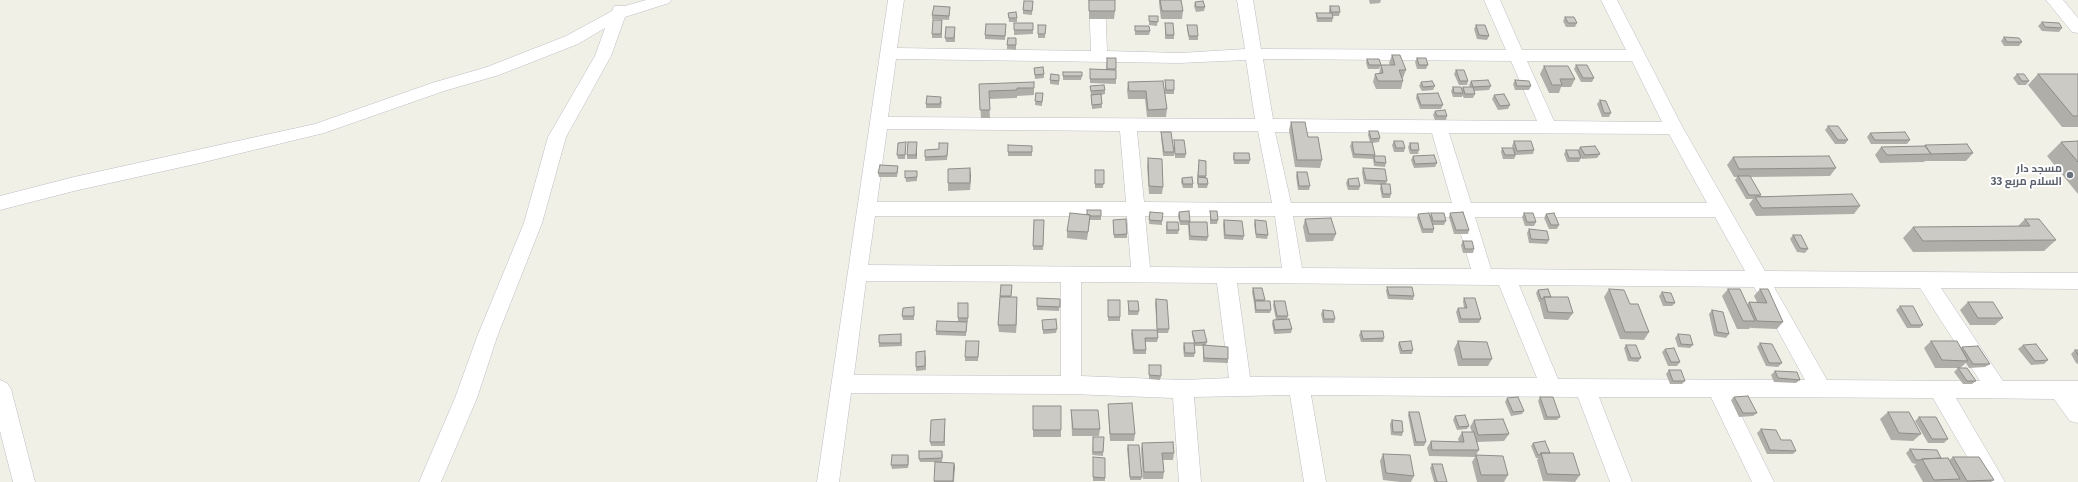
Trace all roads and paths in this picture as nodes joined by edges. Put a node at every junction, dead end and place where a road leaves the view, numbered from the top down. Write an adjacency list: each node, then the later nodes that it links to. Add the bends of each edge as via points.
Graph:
1 (663, 0): 8 (street)
2 (896, 0): 10 (street)
3 (1097, 0): 14 (street)
4 (1245, 0): 11 (street)
5 (1492, 0): 12 (street)
6 (1609, 0): 13 (street)
7 (2054, 0): 9 (street)
8 (621, 7): 21 (street, via 572,40 500,68 318,129); 52 (street, via 603,56 557,137 533,223 487,337 466,398)
9 (2078, 28)
10 (888, 53): 14 (street); 15 (street)
11 (1253, 54): 12 (street); 14 (street, via 1180,58); 17 (street)
12 (1517, 55): 13 (street); 19 (street)
13 (1638, 56): 20 (street)
14 (1099, 57)
15 (878, 123): 16 (street); 22 (street)
16 (1128, 125): 17 (street); 23 (street)
17 (1265, 125): 18 (street); 24 (street)
18 (1439, 126): 19 (street); 26 (street)
19 (1548, 127): 20 (street)
20 (1674, 128): 25 (street)
21 (0, 203)
22 (866, 209): 23 (street); 27 (street)
23 (1135, 209): 24 (street); 29 (street)
24 (1283, 209): 26 (street); 31 (street)
25 (1721, 210): 26 (street); 34 (street)
26 (1464, 211): 32 (street)
27 (857, 273): 28 (street); 37 (street)
28 (1071, 274): 29 (street); 38 (street)
29 (1141, 274): 30 (street)
30 (1226, 275): 31 (street); 39 (street)
31 (1293, 275): 32 (street)
32 (1484, 276): 33 (street)
33 (1506, 277): 34 (street); 41 (street)
34 (1760, 277): 35 (street); 44 (street)
35 (1925, 279): 36 (street); 48 (street)
36 (2078, 281)
37 (841, 384): 38 (street); 53 (street)
38 (1070, 385): 46 (street)
39 (1241, 386): 40 (street); 46 (street)
40 (1299, 386): 41 (street); 55 (street)
41 (1551, 388): 42 (street)
42 (1585, 388): 43 (street); 56 (street)
43 (1717, 388): 44 (street); 57 (street)
44 (1821, 388): 47 (street)
45 (0, 389): 51 (street)
46 (1183, 389): 54 (street)
47 (1939, 389): 48 (street); 58 (street)
48 (1998, 390): 49 (street)
49 (2069, 390): 50 (street)
50 (2078, 414)
51 (24, 482)
52 (430, 482)
53 (828, 482)
54 (1190, 482)
55 (1315, 482)
56 (1621, 482)
57 (1763, 482)
58 (1994, 482)

